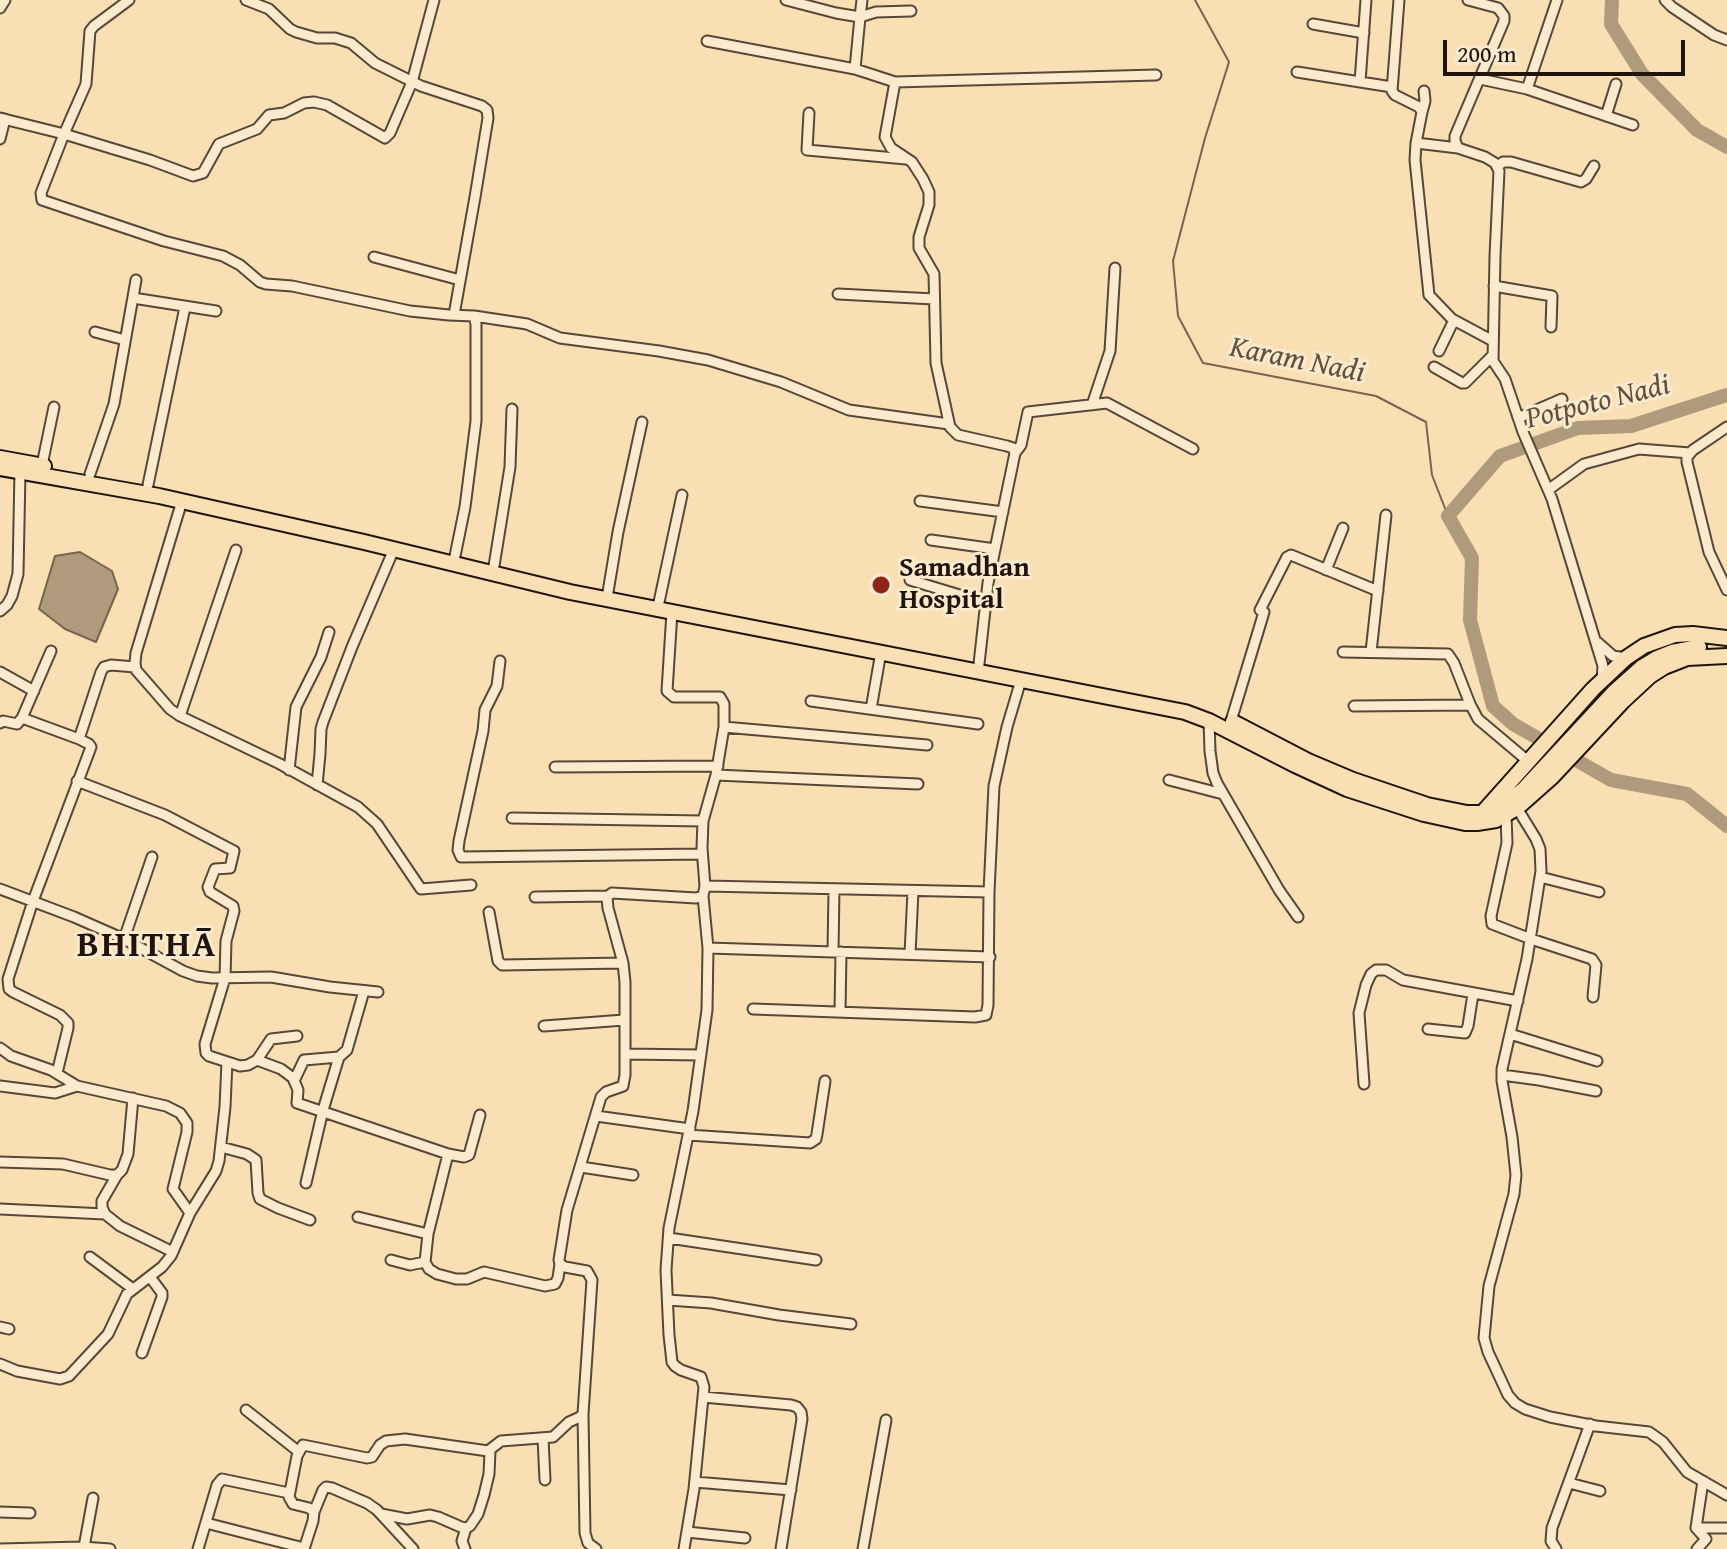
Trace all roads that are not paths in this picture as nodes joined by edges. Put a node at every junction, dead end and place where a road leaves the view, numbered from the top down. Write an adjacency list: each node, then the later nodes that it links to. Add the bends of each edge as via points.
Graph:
1 (5, 0): 13 (street)
2 (129, 0): 36 (street, via 90,31 86,84)
3 (246, 0): 24 (street, via 269,9 296,32 354,44 375,63)
4 (434, 0): 24 (street)
5 (786, 0): 15 (street)
6 (862, 0): 15 (street)
7 (1366, 0): 17 (street)
8 (1399, 0): 28 (street)
9 (1468, 0): 12 (street)
10 (1557, 0): 29 (street)
11 (1665, 0): 18 (street)
12 (1499, 4): 23 (street, via 1504,21)
13 (0, 8)
14 (911, 11): 15 (street)
15 (860, 17): 20 (street)
16 (1313, 24): 17 (street)
17 (1364, 33): 26 (street)
18 (1727, 40)
19 (707, 41): 20 (street)
20 (855, 69): 25 (street)
21 (1297, 72): 26 (street)
22 (1156, 75): 25 (street)
23 (1480, 79): 29 (street); 39 (street, via 1455,136)
24 (412, 82): 36 (street, via 387,138 327,105 304,103 269,115 257,129 219,144 198,176); 46 (street, via 487,110)
25 (895, 82): 40 (street, via 885,137 891,148)
26 (1360, 82): 28 (street)
27 (1616, 84): 33 (street)
28 (1392, 87): 31 (street, via 1394,94)
29 (1527, 89): 33 (street)
30 (1424, 91): 31 (street)
31 (1422, 112): 38 (street)
32 (809, 113): 40 (street, via 807,150)
33 (1606, 116): 35 (street)
34 (2, 119): 36 (street); 37 (street)
35 (1633, 125)
36 (64, 134): 53 (street, via 41,193 45,202 223,256 266,284)
37 (0, 139)
38 (1416, 143): 39 (street); 55 (street, via 1428,292)
39 (1458, 148): 41 (street)
40 (909, 159): 50 (street, via 929,192 919,242 933,272)
41 (1498, 166): 42 (street, via 1511,162 1581,182); 47 (street)
42 (1594, 166)
43 (374, 257): 46 (street)
44 (1115, 268): 64 (street, via 1110,351)
45 (136, 280): 49 (street)
46 (460, 280): 53 (street)
47 (1494, 286): 56 (street, via 1551,295); 59 (street)
48 (838, 294): 50 (street)
49 (133, 298): 51 (street); 58 (street)
50 (934, 299): 69 (street, via 936,363)
51 (185, 307): 52 (street); 79 (street)
52 (216, 311)
53 (454, 315): 54 (street)
54 (474, 316): 69 (street, via 527,324 560,338 722,363 849,410); 91 (street, via 476,421)
55 (1454, 320): 59 (street); 60 (street)
56 (1551, 327)
57 (95, 332): 58 (street)
58 (125, 340): 78 (street, via 114,404)
59 (1493, 341): 61 (street)
60 (1439, 351)
61 (1493, 355): 62 (street, via 1463,383); 67 (street)
62 (1434, 367)
63 (1562, 399): 67 (street)
64 (1092, 405): 71 (street, via 1110,404); 72 (street, via 1028,412)
65 (54, 407): 75 (street)
66 (512, 409): 92 (street, via 510,467)
67 (1518, 418): 80 (street)
68 (642, 422): 98 (street)
69 (949, 424): 72 (street, via 958,435 1007,446)
70 (1727, 427): 73 (street)
71 (1193, 449)
72 (1015, 453): 84 (street)
73 (1690, 453): 80 (street, via 1639,449 1584,464); 96 (street, via 1687,467 1709,552)
74 (0, 458): 75 (main road)
75 (42, 465): 78 (main road)
76 (0, 468): 77 (main road)
77 (20, 471): 82 (main road); 101 (street, via 18,574 12,596)
78 (90, 474): 79 (main road)
79 (148, 485): 91 (main road)
80 (1548, 490): 105 (street)
81 (682, 495): 99 (street)
82 (182, 501): 88 (main road); 115 (street)
83 (920, 501): 84 (street)
84 (1003, 512): 89 (street)
85 (1386, 515): 97 (street)
86 (1343, 528): 93 (street)
87 (931, 540): 89 (street)
88 (394, 549): 94 (main road); 141 (street, via 323,722)
89 (995, 549): 100 (street)
90 (236, 550): 125 (street)
91 (455, 556): 92 (main road)
92 (494, 566): 94 (main road)
93 (1326, 570): 97 (street); 128 (street, via 1289,555 1262,611)
94 (518, 576): 98 (main road); 102 (main road)
95 (910, 580): 100 (street)
96 (1727, 590)
97 (1378, 591): 110 (street)
98 (608, 592): 99 (main road)
99 (659, 602): 114 (main road)
100 (986, 603): 114 (street)
101 (0, 611)
102 (672, 612): 108 (main road); 131 (street, via 667,691 674,697 720,697)
103 (329, 632): 136 (street, via 296,707)
104 (1727, 638): 112 (main road, via 1675,635)
105 (1595, 639): 112 (street, via 1613,656); 118 (street, via 1603,666)
106 (1727, 648): 120 (main road, via 1696,647 1657,658 1642,667)
107 (51, 651): 119 (street)
108 (881, 652): 117 (main road); 124 (street)
109 (1343, 652): 110 (street)
110 (1371, 652): 122 (street, via 1448,654)
111 (1727, 656): 120 (main road, via 1677,661)
112 (1626, 658): 118 (main road)
113 (500, 661): 147 (street, via 497,686 485,710 459,854)
114 (979, 664): 128 (main road, via 1187,704)
115 (135, 667): 125 (street); 132 (street, via 104,667)
116 (0, 672): 119 (street)
117 (1021, 680): 127 (main road); 155 (street, via 996,772)
118 (1597, 685): 134 (main road)
119 (34, 691): 126 (street)
120 (1618, 696): 134 (main road)
121 (811, 701): 124 (street)
122 (1470, 705): 123 (street); 134 (street, via 1497,737)
123 (1354, 706)
124 (871, 709): 130 (street)
125 (180, 716): 136 (street)
126 (22, 718): 129 (street, via 17,724); 132 (street)
127 (1209, 721): 142 (street, via 1213,773); 145 (main road, via 1347,789 1424,814)
128 (1231, 721): 145 (main road, via 1341,775)
129 (0, 723)
130 (978, 724)
131 (724, 727): 133 (street); 137 (street)
132 (79, 739): 139 (street, via 91,747)
133 (927, 745)
134 (1539, 766): 143 (main road); 145 (main road, via 1503,806)
135 (555, 767): 137 (street)
136 (289, 770): 141 (street)
137 (717, 771): 140 (street); 146 (street)
138 (1169, 780): 142 (street)
139 (77, 781): 159 (street); 169 (street, via 165,815 234,851 230,868 215,869 208,887 234,908)
140 (918, 784)
141 (317, 785): 150 (street, via 377,824 421,889)
142 (1223, 794): 161 (street)
143 (1512, 812): 145 (main road, via 1487,822); 149 (street, via 1536,839); 163 (street, via 1491,920)
144 (512, 818): 146 (street)
145 (1466, 818)
146 (703, 821): 147 (street)
147 (702, 854): 153 (street)
148 (152, 857): 162 (street)
149 (1540, 877): 156 (street); 163 (street)
150 (471, 885)
151 (0, 889): 159 (street)
152 (834, 889): 153 (street); 154 (street); 165 (street)
153 (704, 891): 157 (street, via 696,898); 164 (street)
154 (913, 891): 155 (street); 166 (street)
155 (989, 892): 167 (street)
156 (1599, 892)
157 (608, 896): 158 (street); 168 (street)
158 (535, 897)
159 (33, 901): 162 (street); 189 (street, via 8,984 68,1023)
160 (489, 912): 168 (street, via 502,965)
161 (1298, 917)
162 (124, 939): 169 (street, via 183,971)
163 (1531, 939): 173 (street, via 1592,959); 174 (street)
164 (708, 948): 165 (street); 184 (street)
165 (837, 952): 166 (street); 176 (street)
166 (910, 954): 167 (street)
167 (990, 957): 176 (street, via 988,1010 982,1017)
168 (623, 963): 177 (street)
169 (225, 978): 170 (street, via 271,977); 188 (street, via 204,1049)
170 (364, 991): 171 (street); 185 (street, via 347,1050)
171 (378, 992)
172 (1473, 994): 174 (street); 179 (street, via 1465,1033); 193 (street, via 1403,980 1381,969 1371,974 1359,1013)
173 (1593, 997)
174 (1518, 1001): 180 (street)
175 (753, 1009): 176 (street)
176 (840, 1012)
177 (624, 1020): 178 (street); 183 (street)
178 (544, 1026)
179 (1428, 1029)
180 (1510, 1034): 187 (street); 190 (street)
181 (297, 1036): 186 (street, via 271,1039)
182 (0, 1048): 189 (street)
183 (625, 1054): 184 (street); 200 (street, via 623,1086 601,1097)
184 (701, 1055): 201 (street)
185 (339, 1057): 191 (street, via 304,1060); 198 (street)
186 (257, 1060): 188 (street, via 240,1066); 191 (street, via 281,1069)
187 (1597, 1061)
188 (227, 1062): 202 (street)
189 (57, 1073): 195 (street)
190 (1502, 1075): 196 (street); 232 (street, via 1516,1175 1489,1286 1484,1338 1515,1403 1550,1417)
191 (294, 1081): 198 (street, via 297,1103)
192 (825, 1081): 201 (street, via 816,1139 810,1143)
193 (1364, 1084)
194 (0, 1086): 195 (street, via 55,1093)
195 (77, 1086): 197 (street)
196 (1596, 1091)
197 (133, 1098): 206 (street, via 128,1154); 210 (street, via 166,1106 187,1123 173,1189)
198 (324, 1111): 203 (street); 208 (street)
199 (480, 1115): 203 (street, via 469,1155)
200 (596, 1116): 201 (street); 205 (street)
201 (689, 1132): 215 (street)
202 (221, 1147): 210 (street, via 216,1171); 213 (street, via 256,1160 260,1199)
203 (448, 1154): 214 (street)
204 (0, 1162): 206 (street, via 63,1164)
205 (581, 1167): 207 (street); 221 (street, via 567,1210)
206 (117, 1175): 211 (street, via 102,1201)
207 (633, 1175)
208 (306, 1183)
209 (0, 1209): 211 (street)
210 (190, 1213): 216 (street)
211 (105, 1214): 216 (street)
212 (358, 1217): 214 (street)
213 (310, 1220)
214 (428, 1234): 220 (street)
215 (669, 1238): 219 (street); 224 (street)
216 (173, 1252): 222 (street)
217 (90, 1257): 223 (street)
218 (391, 1260): 220 (street)
219 (816, 1260)
220 (425, 1262): 221 (street, via 449,1278 467,1279 484,1272 545,1286 555,1284)
221 (560, 1264): 230 (street, via 587,1271 592,1280)
222 (150, 1277): 223 (street); 226 (street, via 162,1297)
223 (133, 1289): 227 (street, via 108,1334 69,1376 60,1379)
224 (668, 1300): 225 (street); 228 (street, via 672,1362 701,1377)
225 (851, 1324)
226 (142, 1353)
227 (0, 1364)
228 (703, 1397): 238 (street); 240 (street, via 797,1407 802,1419)
229 (246, 1410): 235 (street)
230 (583, 1414): 233 (street, via 553,1437); 263 (street, via 585,1533)
231 (886, 1420): 266 (street)
232 (1590, 1424): 237 (street, via 1656,1435 1687,1472); 239 (street)
233 (543, 1438): 234 (street, via 503,1441); 236 (street)
234 (494, 1447): 235 (street, via 405,1439 386,1441 367,1458 303,1445); 250 (street, via 478,1514)
235 (299, 1452): 242 (street)
236 (545, 1480)
237 (1703, 1481): 243 (street); 251 (street)
238 (695, 1482): 240 (street); 253 (street)
239 (1569, 1483): 241 (street); 267 (street, via 1552,1528)
240 (791, 1490): 265 (street)
241 (1600, 1491)
242 (289, 1493): 246 (street, via 293,1504); 249 (street, via 222,1479)
243 (1727, 1495)
244 (93, 1498): 255 (street)
245 (0, 1512): 247 (street)
246 (314, 1512): 248 (street, via 328,1487); 260 (street)
247 (30, 1513)
248 (381, 1514): 250 (street, via 407,1519 430,1515); 261 (street)
249 (206, 1523): 259 (street); 260 (street)
250 (466, 1528): 262 (street)
251 (1696, 1528): 252 (street); 268 (street, via 1706,1539)
252 (1727, 1528)
253 (687, 1532): 254 (street); 264 (street)
254 (745, 1538)
255 (84, 1547): 257 (street); 258 (street)
256 (0, 1549): 257 (street)
257 (24, 1549)
258 (110, 1549)
259 (198, 1549)
260 (304, 1549)
261 (413, 1549)
262 (465, 1549)
263 (596, 1549)
264 (684, 1549)
265 (781, 1549)
266 (863, 1549)
267 (1556, 1549)
268 (1697, 1549)

